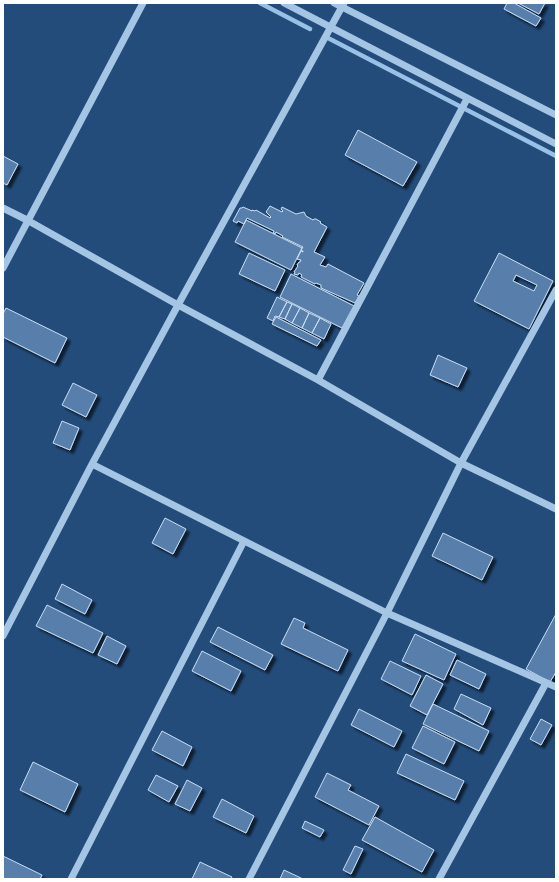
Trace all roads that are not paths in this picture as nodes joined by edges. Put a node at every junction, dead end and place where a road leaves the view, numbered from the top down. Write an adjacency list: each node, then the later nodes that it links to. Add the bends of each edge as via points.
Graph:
1 (143, 3): 10 (street)
2 (284, 3): 5 (street)
3 (334, 3): 4 (street)
4 (343, 5): 5 (street); 7 (street)
5 (331, 28): 6 (street); 13 (street)
6 (467, 98): 8 (street); 14 (street)
7 (556, 115)
8 (556, 144)
9 (3, 208): 10 (street)
10 (28, 220): 11 (street); 13 (street)
11 (3, 268)
12 (556, 290): 15 (street)
13 (178, 305): 14 (street); 16 (street)
14 (318, 380): 15 (street)
15 (461, 463): 17 (street); 19 (street)
16 (92, 464): 18 (street); 20 (street)
17 (556, 509)
18 (244, 541): 19 (street); 23 (street)
19 (387, 613): 21 (street); 24 (street)
20 (3, 636)
21 (546, 683): 22 (street); 25 (street)
22 (556, 687)
23 (71, 879)
24 (249, 879)
25 (439, 879)

